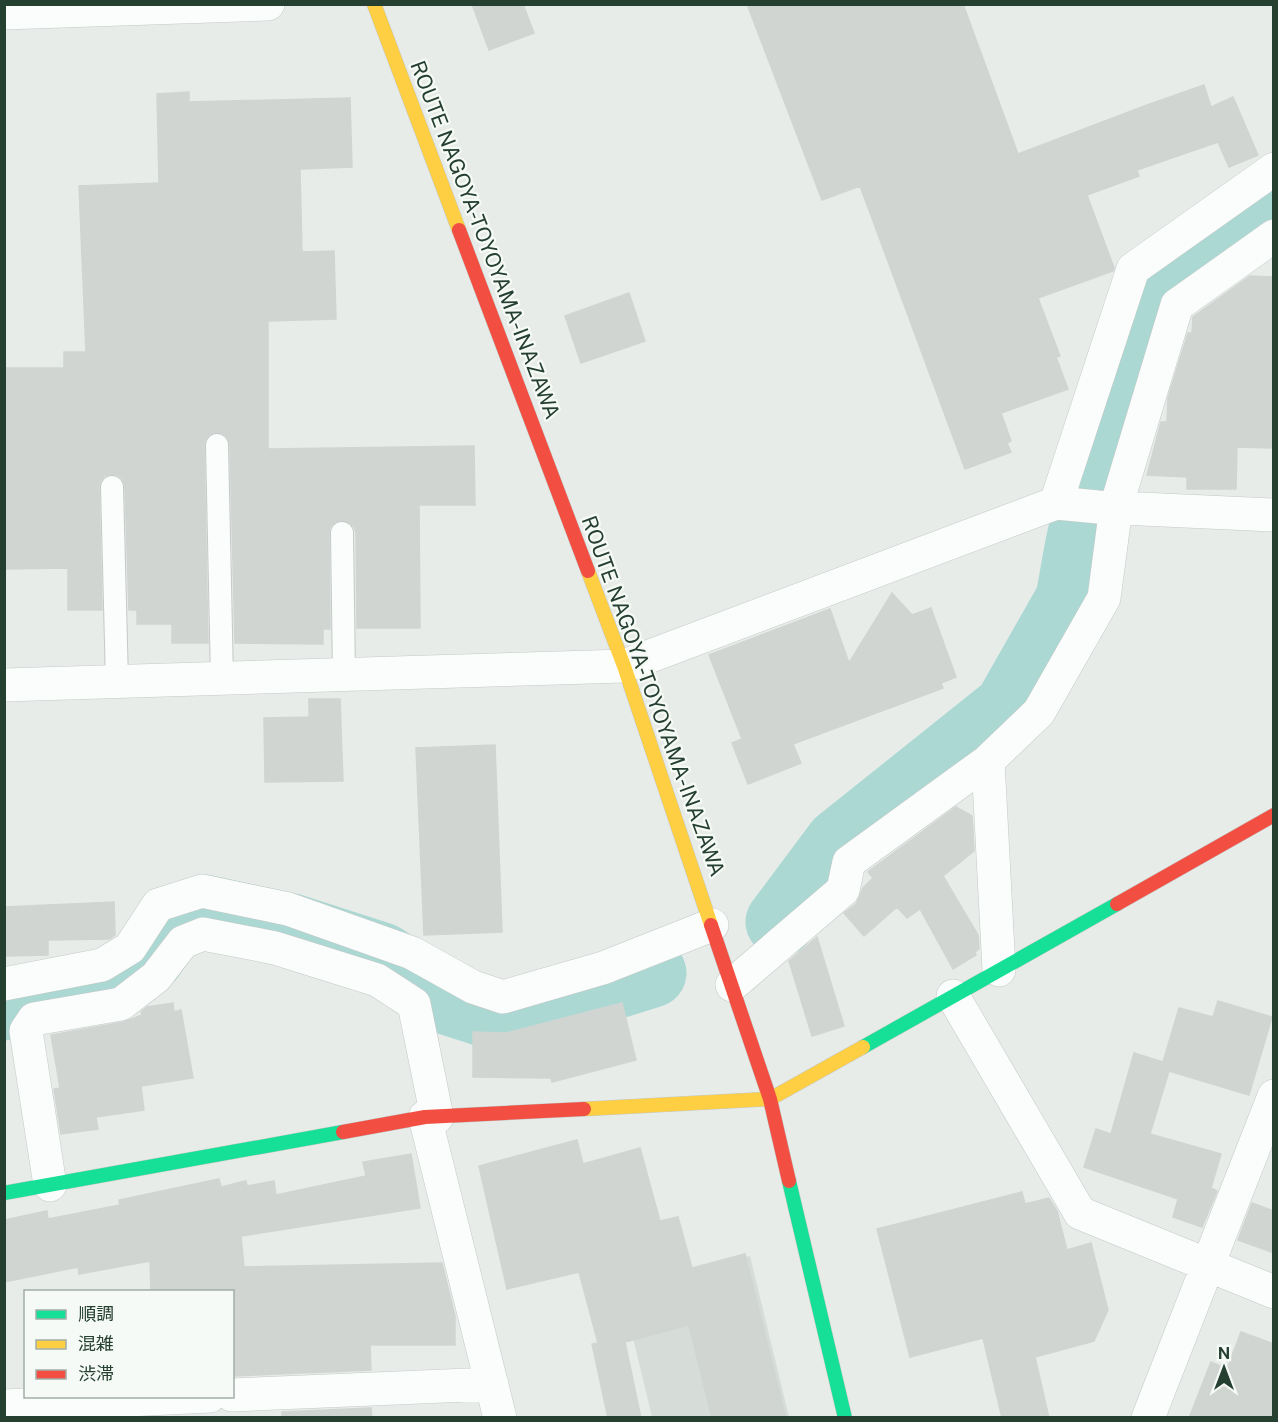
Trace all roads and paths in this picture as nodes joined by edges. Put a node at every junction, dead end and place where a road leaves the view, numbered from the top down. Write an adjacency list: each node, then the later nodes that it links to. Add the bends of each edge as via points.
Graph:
1 (268, 4): 3 (street)
2 (374, 4): 11 (main road, ROUTE NAGOYA-TOYOYAMA-INAZAWA)
3 (4, 14)
4 (1274, 170): 8 (street, via 1133,268)
5 (1274, 236): 8 (street, via 1177,305)
6 (217, 445): 13 (lane)
7 (112, 487): 14 (lane)
8 (1086, 506): 9 (street); 11 (street); 16 (street, via 1104,598 1039,712)
9 (1274, 515)
10 (342, 533): 12 (lane)
11 (624, 666): 12 (street); 18 (main road, ROUTE NAGOYA-TOYOYAMA-INAZAWA)
12 (344, 675): 13 (street)
13 (222, 679): 14 (street)
14 (117, 682): 15 (street)
15 (4, 686)
16 (988, 761): 19 (street); 21 (street, via 849,862 843,890)
17 (1274, 815): 19 (main road)
18 (712, 925): 20 (street, via 603,968 502,997 473,987 412,953 300,913 202,891 158,905 130,948 102,965); 21 (main road, ROUTE NAGOYA-TOYOYAMA-INAZAWA)
19 (999, 970): 22 (main road)
20 (4, 984)
21 (732, 986): 24 (main road, ROUTE NAGOYA-TOYOYAMA-INAZAWA)
22 (953, 996): 24 (main road); 28 (street, via 1080,1213)
23 (1274, 1096): 28 (street)
24 (770, 1099): 25 (main road); 35 (main road, ROUTE NAGOYA-TOYOYAMA-INAZAWA)
25 (431, 1117): 26 (main road); 26 (street, via 414,1004 377,980 275,948 203,934 183,942 156,977 121,1004 34,1019 26,1031); 30 (street)
26 (50, 1185): 27 (main road)
27 (4, 1193)
28 (1208, 1266): 29 (street); 36 (street)
29 (1274, 1292)
30 (492, 1384): 31 (street); 34 (street)
31 (234, 1395)
32 (169, 1398): 33 (street)
33 (4, 1406)
34 (500, 1418)
35 (845, 1418)
36 (1148, 1418)

